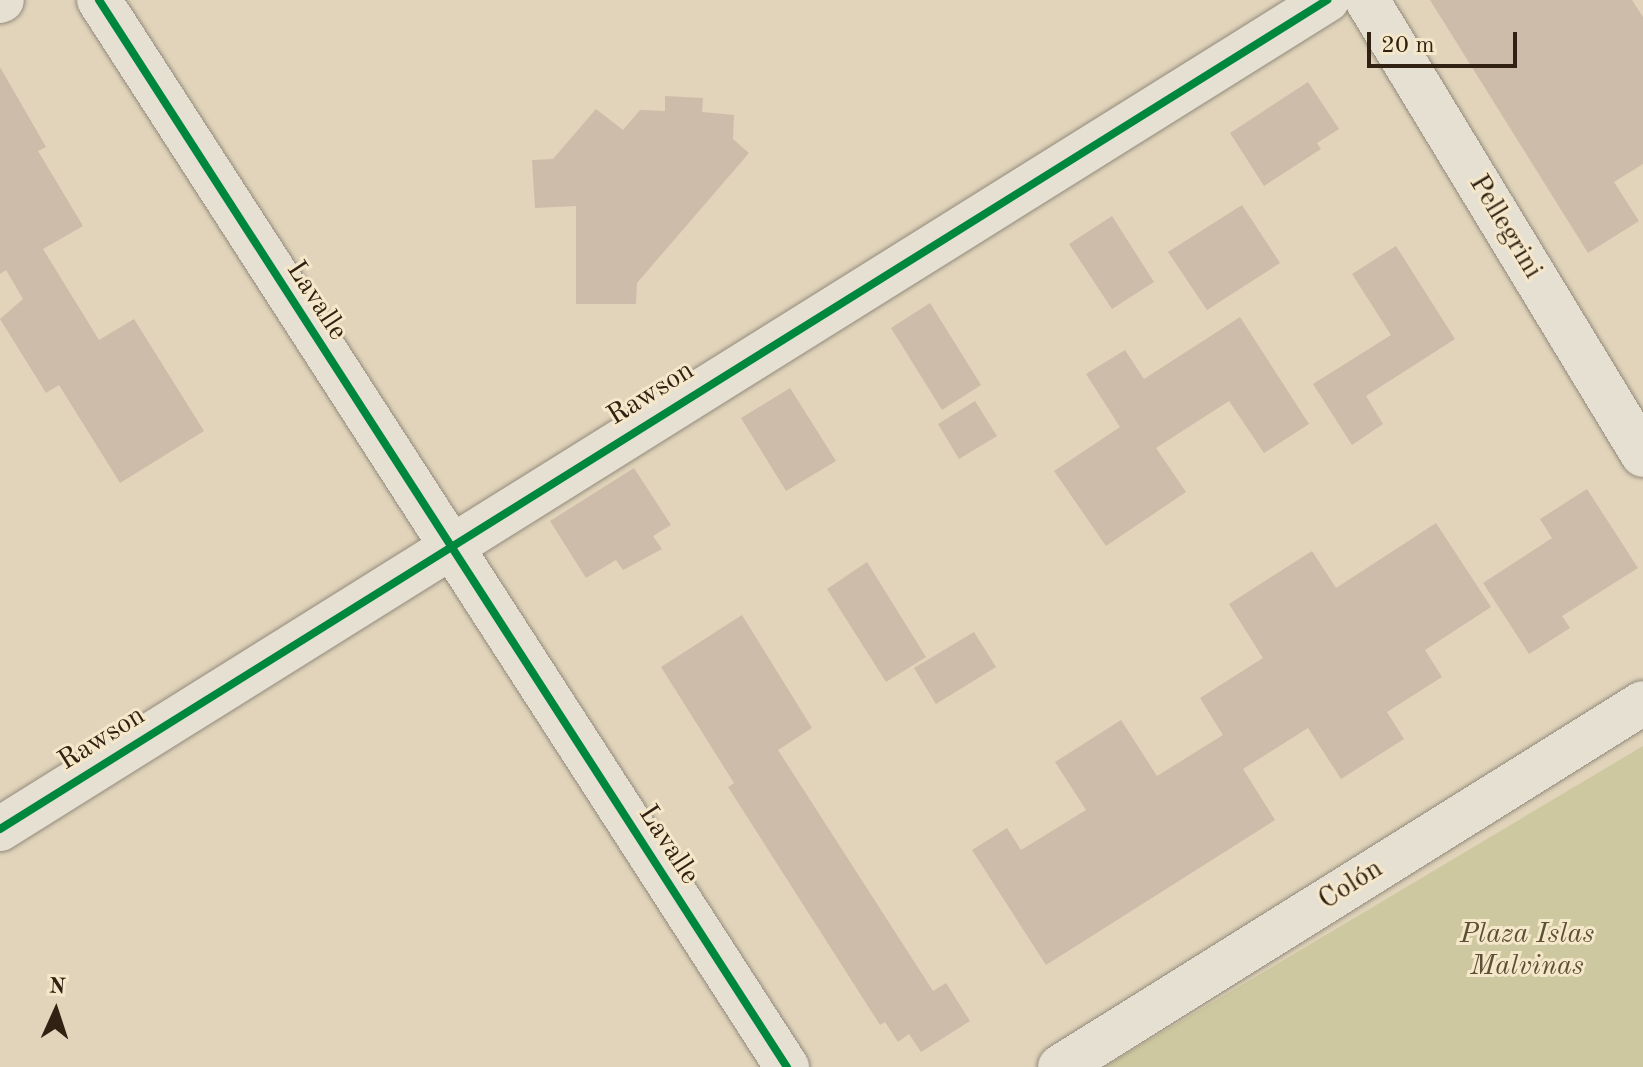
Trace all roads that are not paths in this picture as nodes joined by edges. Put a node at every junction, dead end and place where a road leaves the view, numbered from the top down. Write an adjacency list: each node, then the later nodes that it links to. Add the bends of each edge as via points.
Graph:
1 (99, 0): 5 (street, Lavalle)
2 (1327, 0): 5 (street, Rawson)
3 (1367, 0): 4 (street, Pellegrini)
4 (1643, 455)
5 (447, 547): 7 (street, Rawson); 8 (street, Lavalle)
6 (1643, 703): 9 (street, Colón)
7 (0, 829)
8 (787, 1067)
9 (1060, 1067)

